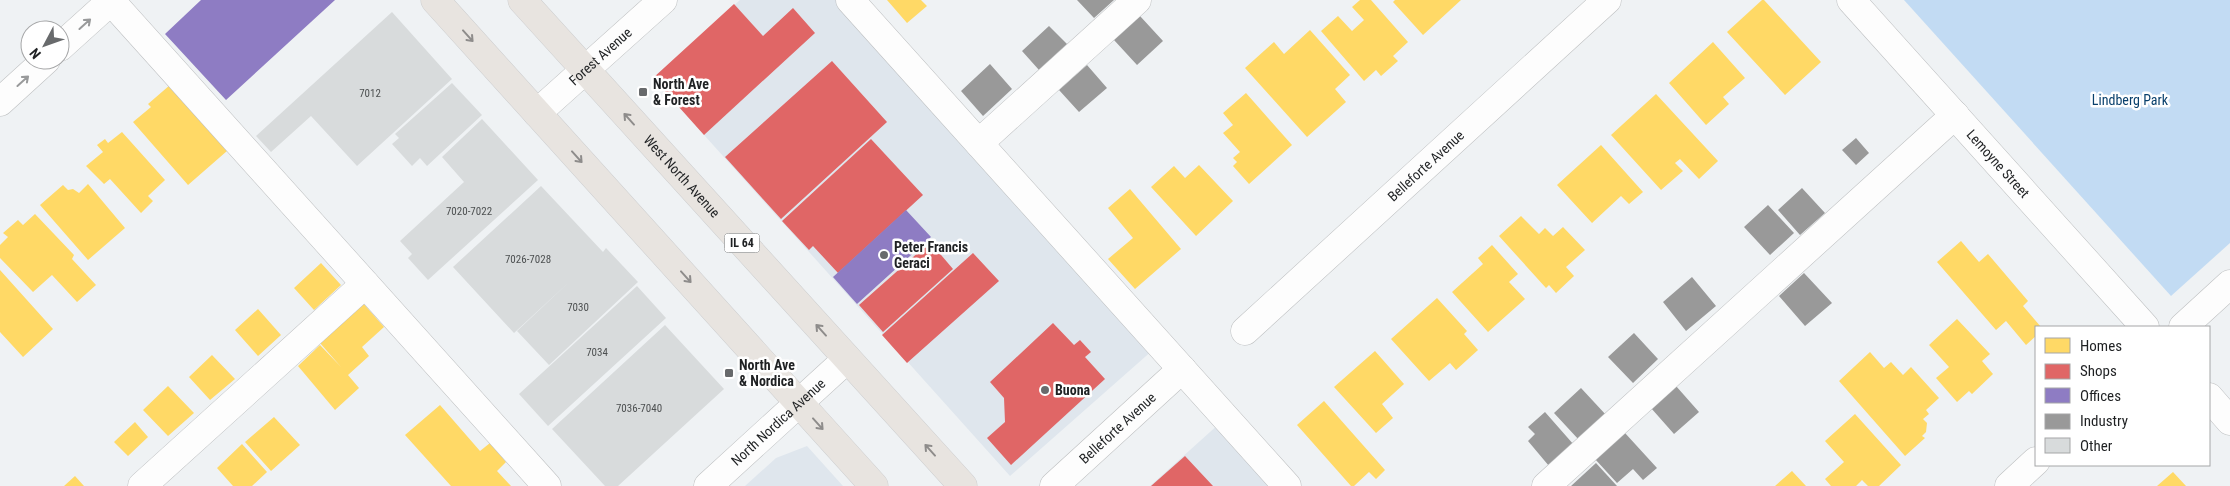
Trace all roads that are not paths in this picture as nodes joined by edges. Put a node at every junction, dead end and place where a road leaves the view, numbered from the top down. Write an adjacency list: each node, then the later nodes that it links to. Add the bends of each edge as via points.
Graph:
1 (111, 0): 9 (street, one-way to 1); 16 (street)
2 (435, 0): 13 (main road, one-way to 13)
3 (522, 0): 11 (main road, West North Avenue / IL 64)
4 (663, 0): 11 (street, Forest Avenue)
5 (850, 0): 15 (street)
6 (1137, 0): 15 (street)
7 (1607, 0): 20 (street, Belleforte Avenue)
8 (1851, 0): 14 (street, Lemoyne Street)
9 (70, 38)
10 (35, 70): 12 (street, one-way to 10)
11 (585, 70): 13 (street, Forest Avenue); 21 (main road, West North Avenue / IL 64, one-way to 11)
12 (0, 102)
13 (537, 113): 24 (main road, one-way to 24)
14 (1955, 115): 18 (street, Lemoyne Street); 34 (street)
15 (979, 143): 22 (street)
16 (365, 284): 27 (street); 28 (street)
17 (2230, 284): 19 (street)
18 (2144, 326)
19 (2184, 326)
20 (1245, 331)
21 (847, 359): 24 (street, North Nordica Avenue); 31 (main road, West North Avenue / IL 64, one-way to 21)
22 (1182, 369): 32 (street, Belleforte Avenue); 33 (street)
23 (2210, 398): 25 (street)
24 (799, 403): 29 (street, North Nordica Avenue); 30 (main road, one-way to 30)
25 (2230, 421)
26 (2035, 462): 35 (street)
27 (142, 486)
28 (547, 486)
29 (708, 486)
30 (874, 486)
31 (963, 486)
32 (1054, 486)
33 (1287, 486)
34 (1546, 486)
35 (2009, 486)

